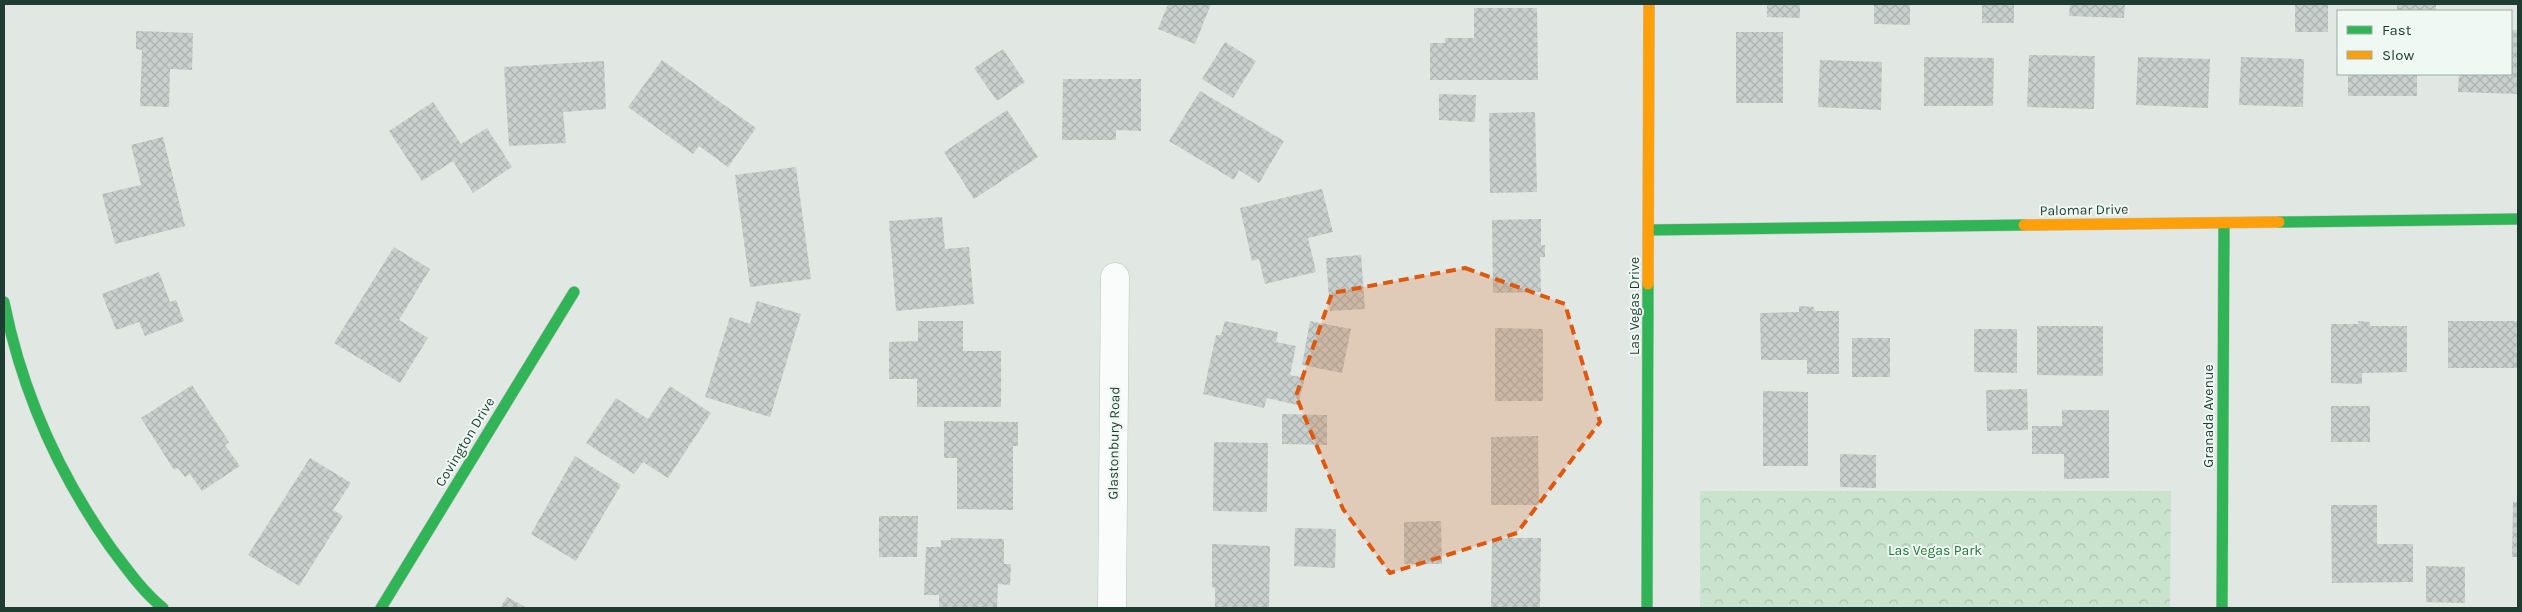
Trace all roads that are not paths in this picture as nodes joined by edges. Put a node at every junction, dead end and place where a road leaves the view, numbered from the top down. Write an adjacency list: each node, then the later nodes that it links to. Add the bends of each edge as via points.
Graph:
1 (1649, 4): 4 (street, Las Vegas Drive)
2 (2518, 219): 3 (street, Palomar Drive)
3 (2224, 223): 4 (street, Palomar Drive); 12 (street, Granada Avenue)
4 (1649, 230): 11 (street, Las Vegas Drive)
5 (1115, 277): 10 (street, Glastonbury Road)
6 (574, 292): 9 (street, Covington Drive)
7 (4, 302): 8 (street, via 10,336 41,426 95,527 148,597)
8 (163, 608)
9 (381, 608)
10 (1112, 608)
11 (1647, 608)
12 (2222, 608)

